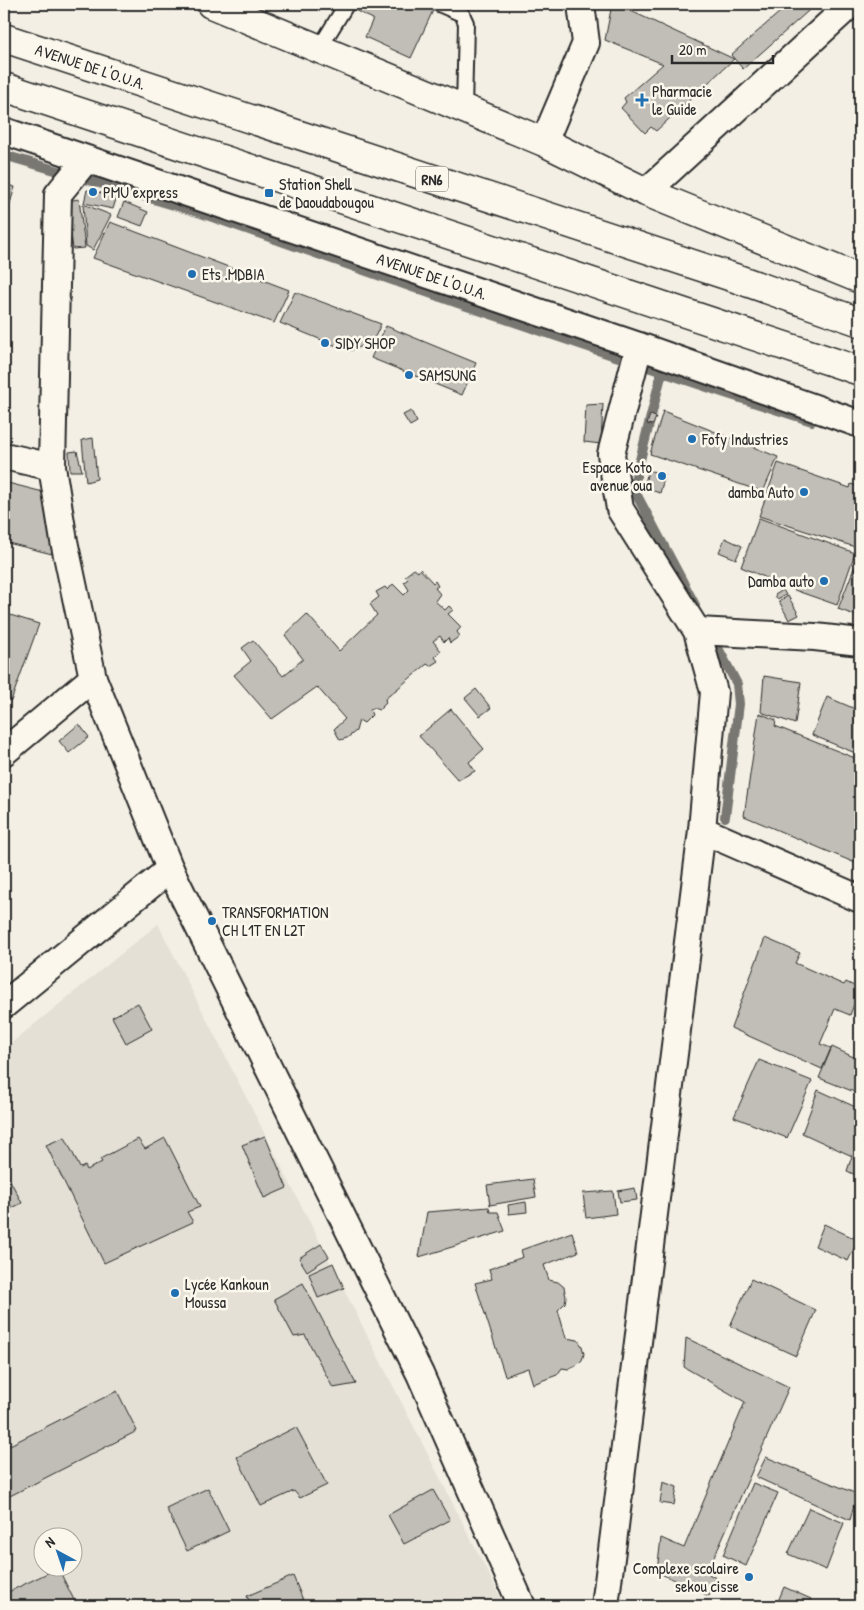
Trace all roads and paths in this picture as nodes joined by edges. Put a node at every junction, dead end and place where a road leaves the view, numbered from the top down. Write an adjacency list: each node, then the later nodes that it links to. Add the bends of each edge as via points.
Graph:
1 (439, 4): 9 (lane, via 462,14 466,23)
2 (581, 4): 11 (street, via 586,43)
3 (851, 4): 13 (street)
4 (221, 6): 7 (main road)
5 (346, 6): 7 (lane)
6 (4, 38): 15 (main road, AVENUE DE L'O.U.A. / RN6)
7 (319, 49): 9 (main road)
8 (4, 87): 17 (main road)
9 (464, 109): 11 (main road)
10 (4, 131): 12 (street, AVENUE DE L'O.U.A.)
11 (544, 142): 13 (main road)
12 (86, 160): 16 (street, AVENUE DE L'O.U.A.); 20 (street, via 58,194)
13 (646, 192): 14 (main road)
14 (860, 279)
15 (860, 322)
16 (639, 346): 18 (street, AVENUE DE L'O.U.A.); 21 (street, via 611,454 620,509)
17 (860, 371)
18 (860, 424)
19 (4, 456): 20 (street)
20 (52, 467): 23 (street)
21 (698, 631): 22 (street); 25 (street, via 714,692)
22 (860, 642)
23 (93, 678): 24 (street); 26 (street)
24 (4, 752)
25 (702, 830): 27 (street); 30 (street)
26 (170, 869): 28 (street); 29 (street, via 420,1374)
27 (860, 899)
28 (4, 1005)
29 (522, 1606)
30 (605, 1606)

